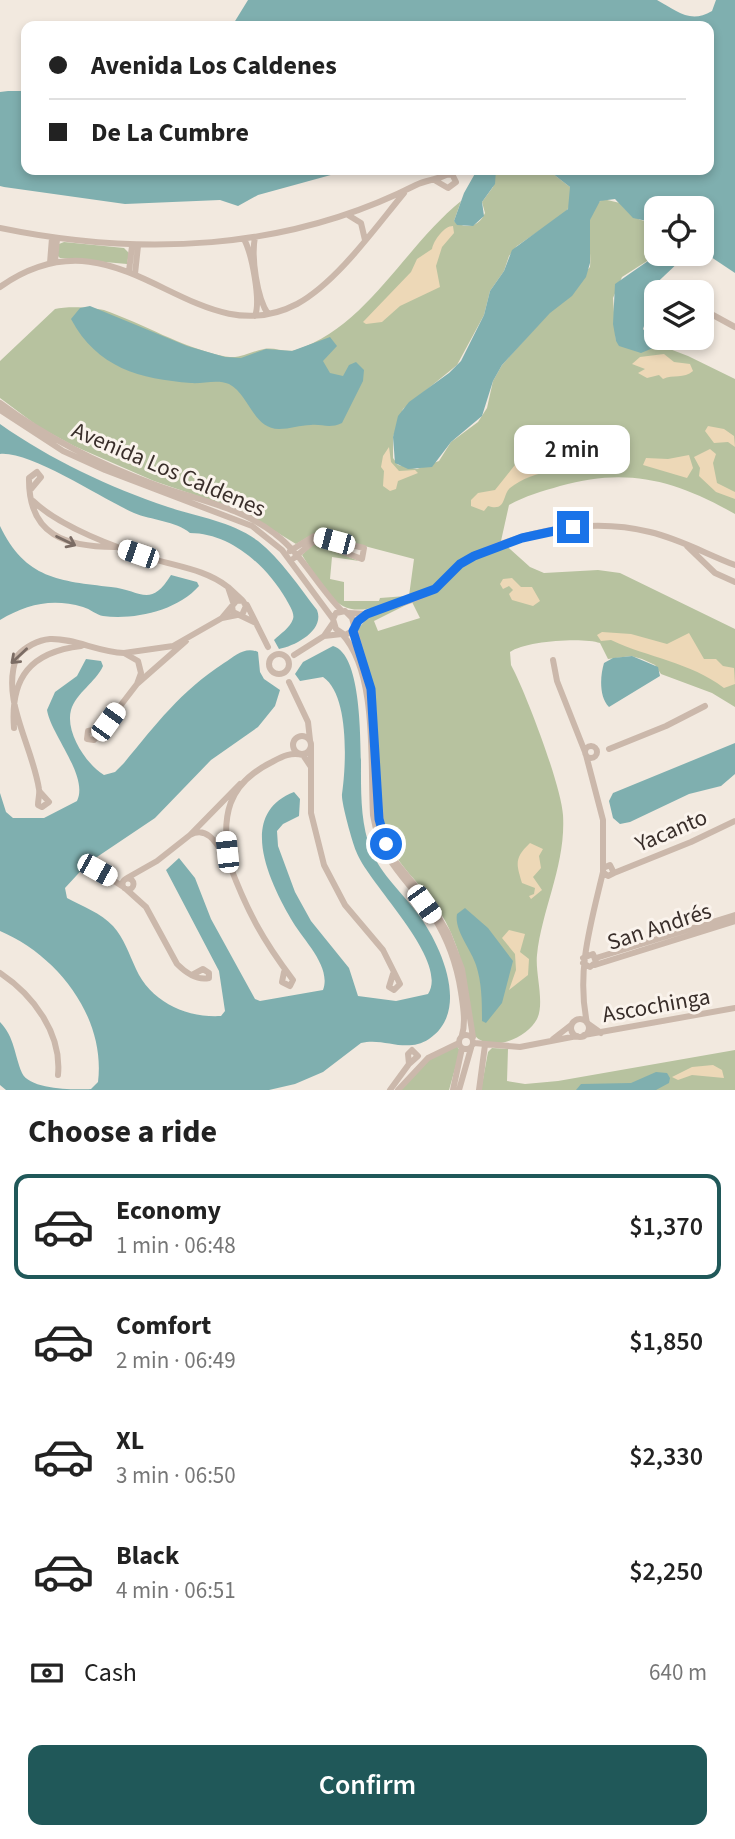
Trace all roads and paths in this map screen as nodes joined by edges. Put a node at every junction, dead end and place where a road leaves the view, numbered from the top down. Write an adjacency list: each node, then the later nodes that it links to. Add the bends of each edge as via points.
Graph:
1 (436, 181): 2 (street)
2 (407, 190): 3 (street); 8 (street)
3 (346, 215): 5 (street); 8 (street, via 361,223)
4 (0, 228): 6 (street)
5 (255, 237): 7 (street); 10 (street)
6 (54, 239): 9 (street); 11 (street)
7 (244, 239): 9 (street); 10 (street)
8 (365, 240): 15 (street, via 308,297)
9 (135, 246): 12 (street)
10 (252, 249): 14 (street)
11 (53, 263): 12 (street, via 94,261); 13 (street)
12 (132, 273): 16 (street, via 216,311)
13 (0, 287)
14 (260, 305): 15 (street); 16 (street)
15 (268, 314): 16 (street)
16 (255, 316)
17 (714, 316): 18 (street)
18 (735, 327)
19 (0, 403): 26 (street, Avenida Los Caldenes, via 45,435 97,460 252,519 275,533)
20 (0, 410): 26 (street, Avenida Los Caldenes, via 94,465 238,518)
21 (31, 489): 22 (street)
22 (33, 501): 24 (street); 24 (street, one-way to 24, via 41,520 62,540 81,547)
23 (683, 542): 27 (street); 28 (street); 34 (street, via 649,531 602,526 540,533 474,556 435,589)
24 (119, 548): 30 (street, via 196,569)
25 (347, 548): 26 (street, via 314,541)
26 (291, 555): 33 (street, Avenida Los Caldenes); 37 (street, Avenida Los Caldenes)
27 (733, 564): 28 (street)
28 (725, 578): 29 (street)
29 (735, 582)
30 (228, 587): 31 (street); 32 (street)
31 (245, 602): 32 (street); 35 (street, via 246,611); 38 (street)
32 (232, 604): 35 (street); 36 (street)
33 (345, 612): 34 (street); 37 (street); 39 (street, Avenida Los Caldenes)
34 (367, 614): 39 (street)
35 (239, 615): 36 (street); 38 (street)
36 (222, 618): 43 (street)
37 (333, 621): 40 (street, Avenida Los Caldenes); 41 (street)
38 (256, 623): 45 (street)
39 (353, 630): 40 (street); 106 (street, via 371,689 382,834 394,860 448,933 462,969)
40 (342, 634): 41 (street); 104 (street, via 355,652 365,689 377,835 391,865 429,911 447,944 461,995)
41 (324, 636): 51 (street)
42 (42, 641): 44 (street, via 67,640); 48 (street); 59 (street, one-way to 59, via 15,657)
43 (186, 641): 46 (street); 54 (street)
44 (81, 646): 48 (street); 49 (street)
45 (268, 647): 50 (street); 52 (street)
46 (156, 650): 47 (street); 54 (street)
47 (143, 652): 49 (street); 55 (street)
48 (48, 653): 63 (street, via 27,669)
49 (124, 653): 55 (street)
50 (281, 655): 51 (street); 52 (street); 56 (street)
51 (294, 655): 56 (street)
52 (270, 660): 58 (street, via 271,669)
53 (552, 660): 69 (street)
54 (162, 661): 57 (street)
55 (139, 665): 57 (street); 61 (street)
56 (288, 667): 58 (street); 60 (street)
57 (153, 669): 61 (street)
58 (279, 674): 60 (street)
59 (3, 681)
60 (289, 682): 66 (street)
61 (137, 684): 67 (street)
62 (4, 695): 63 (street)
63 (15, 695): 68 (street)
64 (705, 706): 72 (street, via 650,733)
65 (5, 715): 68 (street)
66 (305, 716): 70 (street); 71 (street)
67 (103, 728)
68 (14, 730): 79 (street)
69 (578, 734): 72 (street); 73 (street)
70 (296, 739): 71 (street, via 306,737); 74 (street, via 293,748); 75 (street)
71 (311, 743): 74 (street, via 307,752); 76 (street)
72 (595, 751): 73 (street); 73 (street); 77 (street)
73 (586, 753): 77 (street)
74 (299, 754): 75 (street); 76 (street)
75 (278, 759): 78 (street)
76 (311, 766): 96 (street, via 311,813 324,865 345,905 383,950)
77 (591, 773): 88 (street)
78 (240, 785): 80 (street); 81 (street)
79 (40, 792)
80 (208, 815): 81 (street, via 220,811); 84 (street); 85 (street)
81 (225, 819): 83 (street)
82 (735, 821): 88 (street, Yacanto)
83 (225, 828): 84 (street); 86 (street)
84 (208, 834): 85 (street); 86 (street)
85 (190, 835): 89 (street)
86 (229, 863): 94 (street, via 257,931)
87 (97, 870): 89 (street)
88 (610, 870): 93 (street, via 598,892 586,945)
89 (128, 884): 97 (street, via 146,907 172,959)
90 (735, 915): 92 (street, San Andrés)
91 (735, 921): 92 (street, San Andrés)
92 (663, 941): 93 (street, San Andrés)
93 (590, 961): 98 (street, via 583,975)
94 (284, 972)
95 (0, 973): 109 (street, via 27,995 47,1024 58,1056)
96 (393, 974)
97 (192, 975)
98 (582, 1001): 100 (street); 101 (street)
99 (735, 1008): 102 (street, Ascochinga)
100 (573, 1023): 101 (street); 103 (street, via 573,1033); 105 (street)
101 (587, 1023): 102 (street); 103 (street, via 587,1031)
102 (601, 1033): 103 (street, Ascochinga)
103 (581, 1035): 105 (street, Ascochinga)
104 (461, 1042): 106 (street); 106 (street); 111 (street, via 428,1058); 112 (street)
105 (548, 1042): 107 (street, Ascochinga, via 520,1047)
106 (472, 1043): 107 (street, Ascochinga); 113 (street)
107 (485, 1045): 114 (street)
108 (409, 1064): 110 (street)
109 (58, 1075)
110 (390, 1090)
111 (398, 1090)
112 (453, 1090)
113 (459, 1090)
114 (479, 1090)

